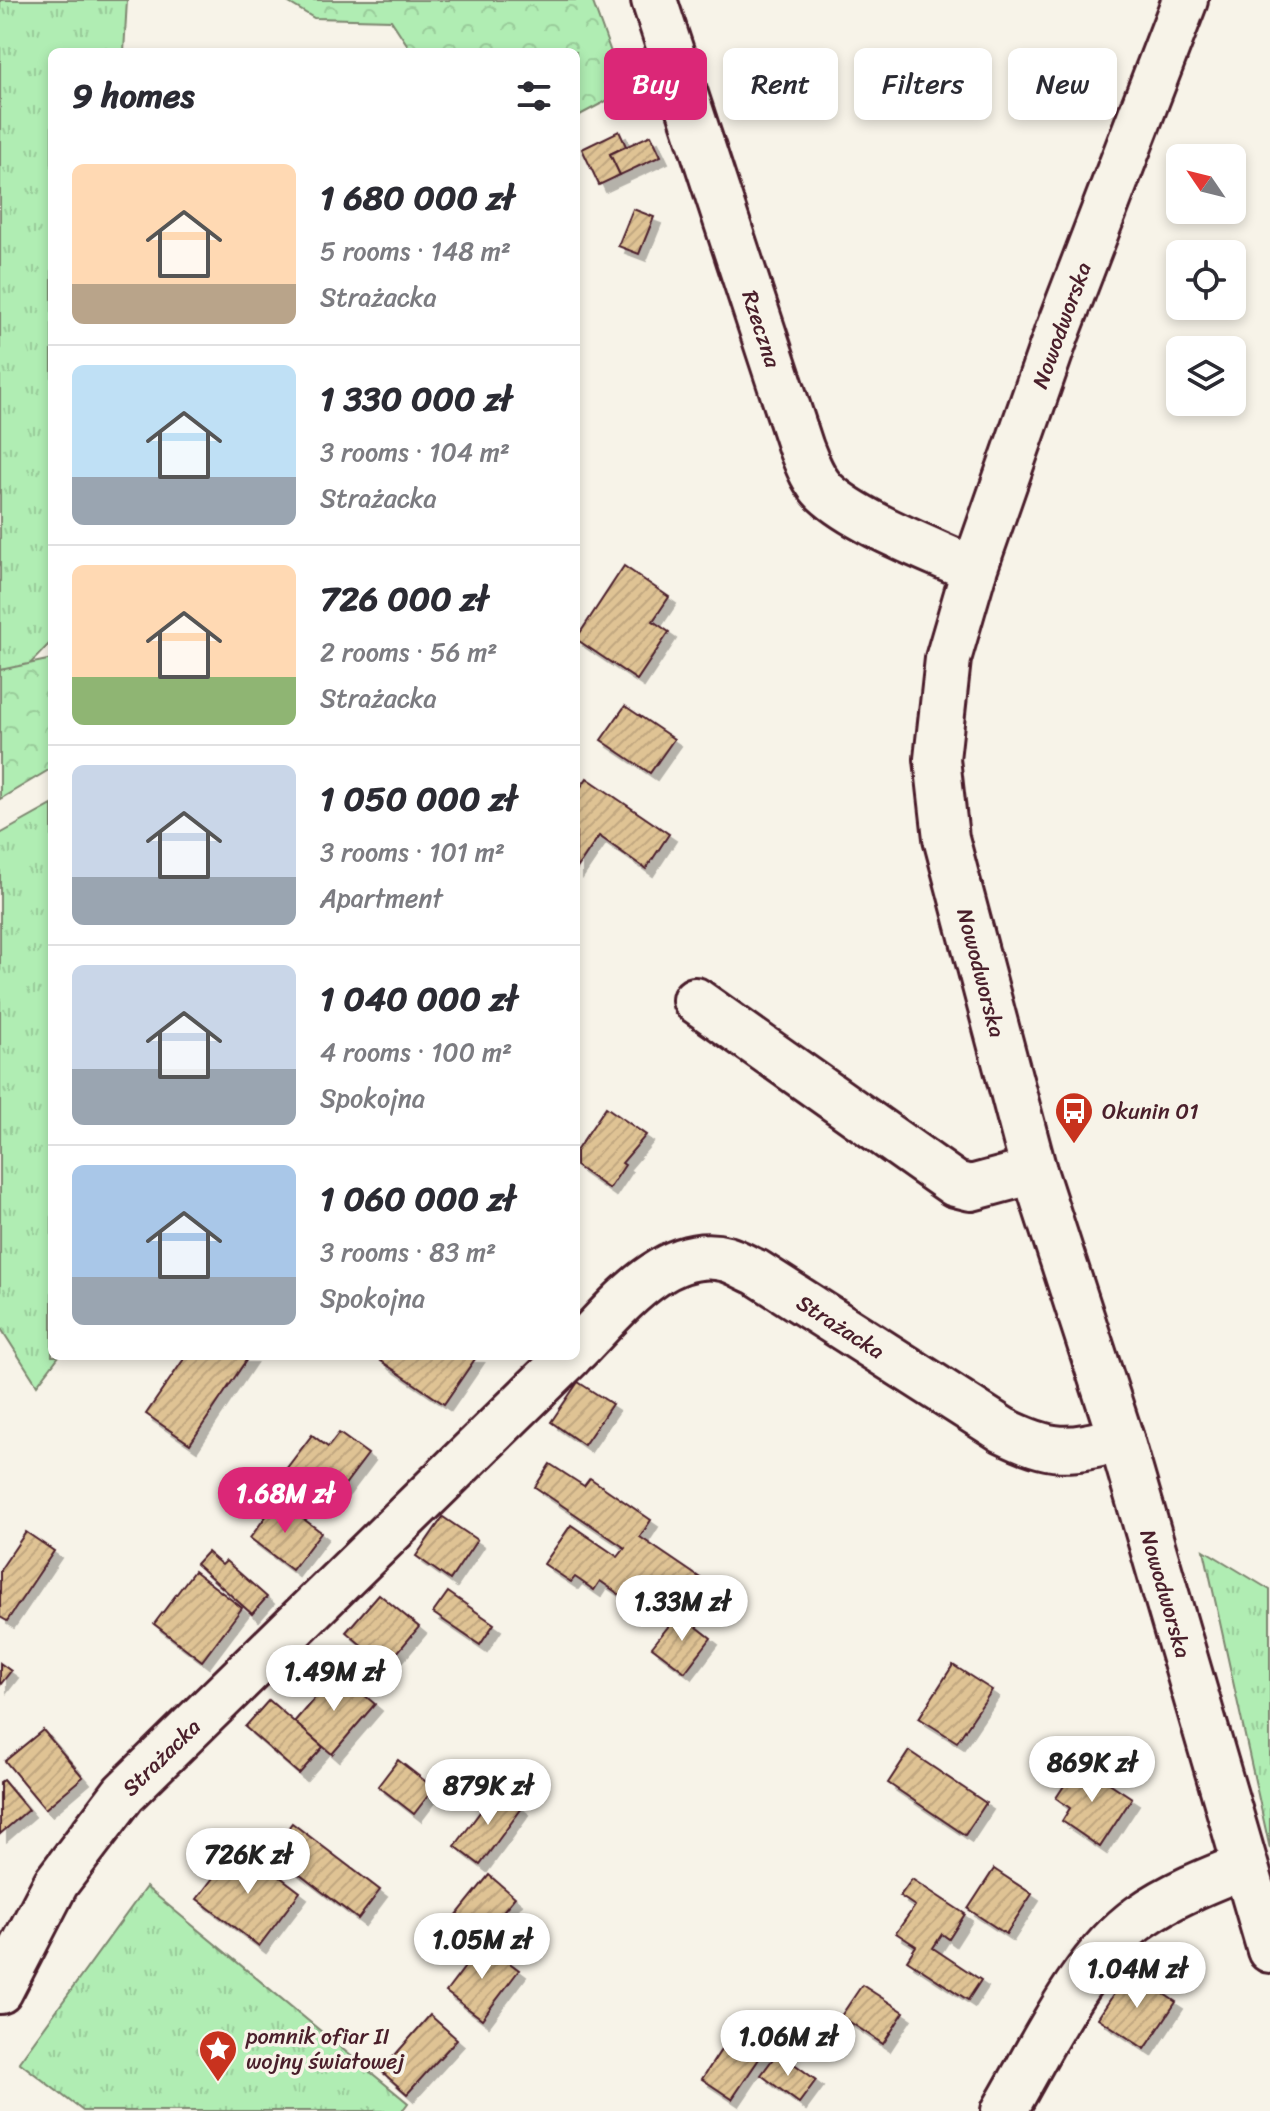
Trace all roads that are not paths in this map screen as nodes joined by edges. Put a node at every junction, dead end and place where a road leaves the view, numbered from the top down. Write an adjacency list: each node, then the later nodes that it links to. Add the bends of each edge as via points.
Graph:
1 (654, 0): 3 (street, Rzeczna, via 814,477 826,494 864,517)
2 (1185, 0): 3 (street, Nowodworska, via 1057,333)
3 (974, 570): 5 (street, Nowodworska, via 948,659 937,759 946,838)
4 (695, 1000): 5 (street, via 955,1184 971,1188)
5 (1034, 1171): 8 (street, Nowodworska)
6 (580, 1346): 8 (street, Strażacka, via 658,1271 688,1260 725,1259 756,1272 1003,1430 1040,1448 1074,1450)
7 (566, 1360): 11 (street, Strażacka, via 124,1793 56,1883)
8 (1121, 1439): 9 (street, Nowodworska)
9 (1244, 1866): 10 (street, Nowodworska); 12 (street, via 1138,1918 1089,1969)
10 (1270, 1950)
11 (0, 1991)
12 (1004, 2111)

